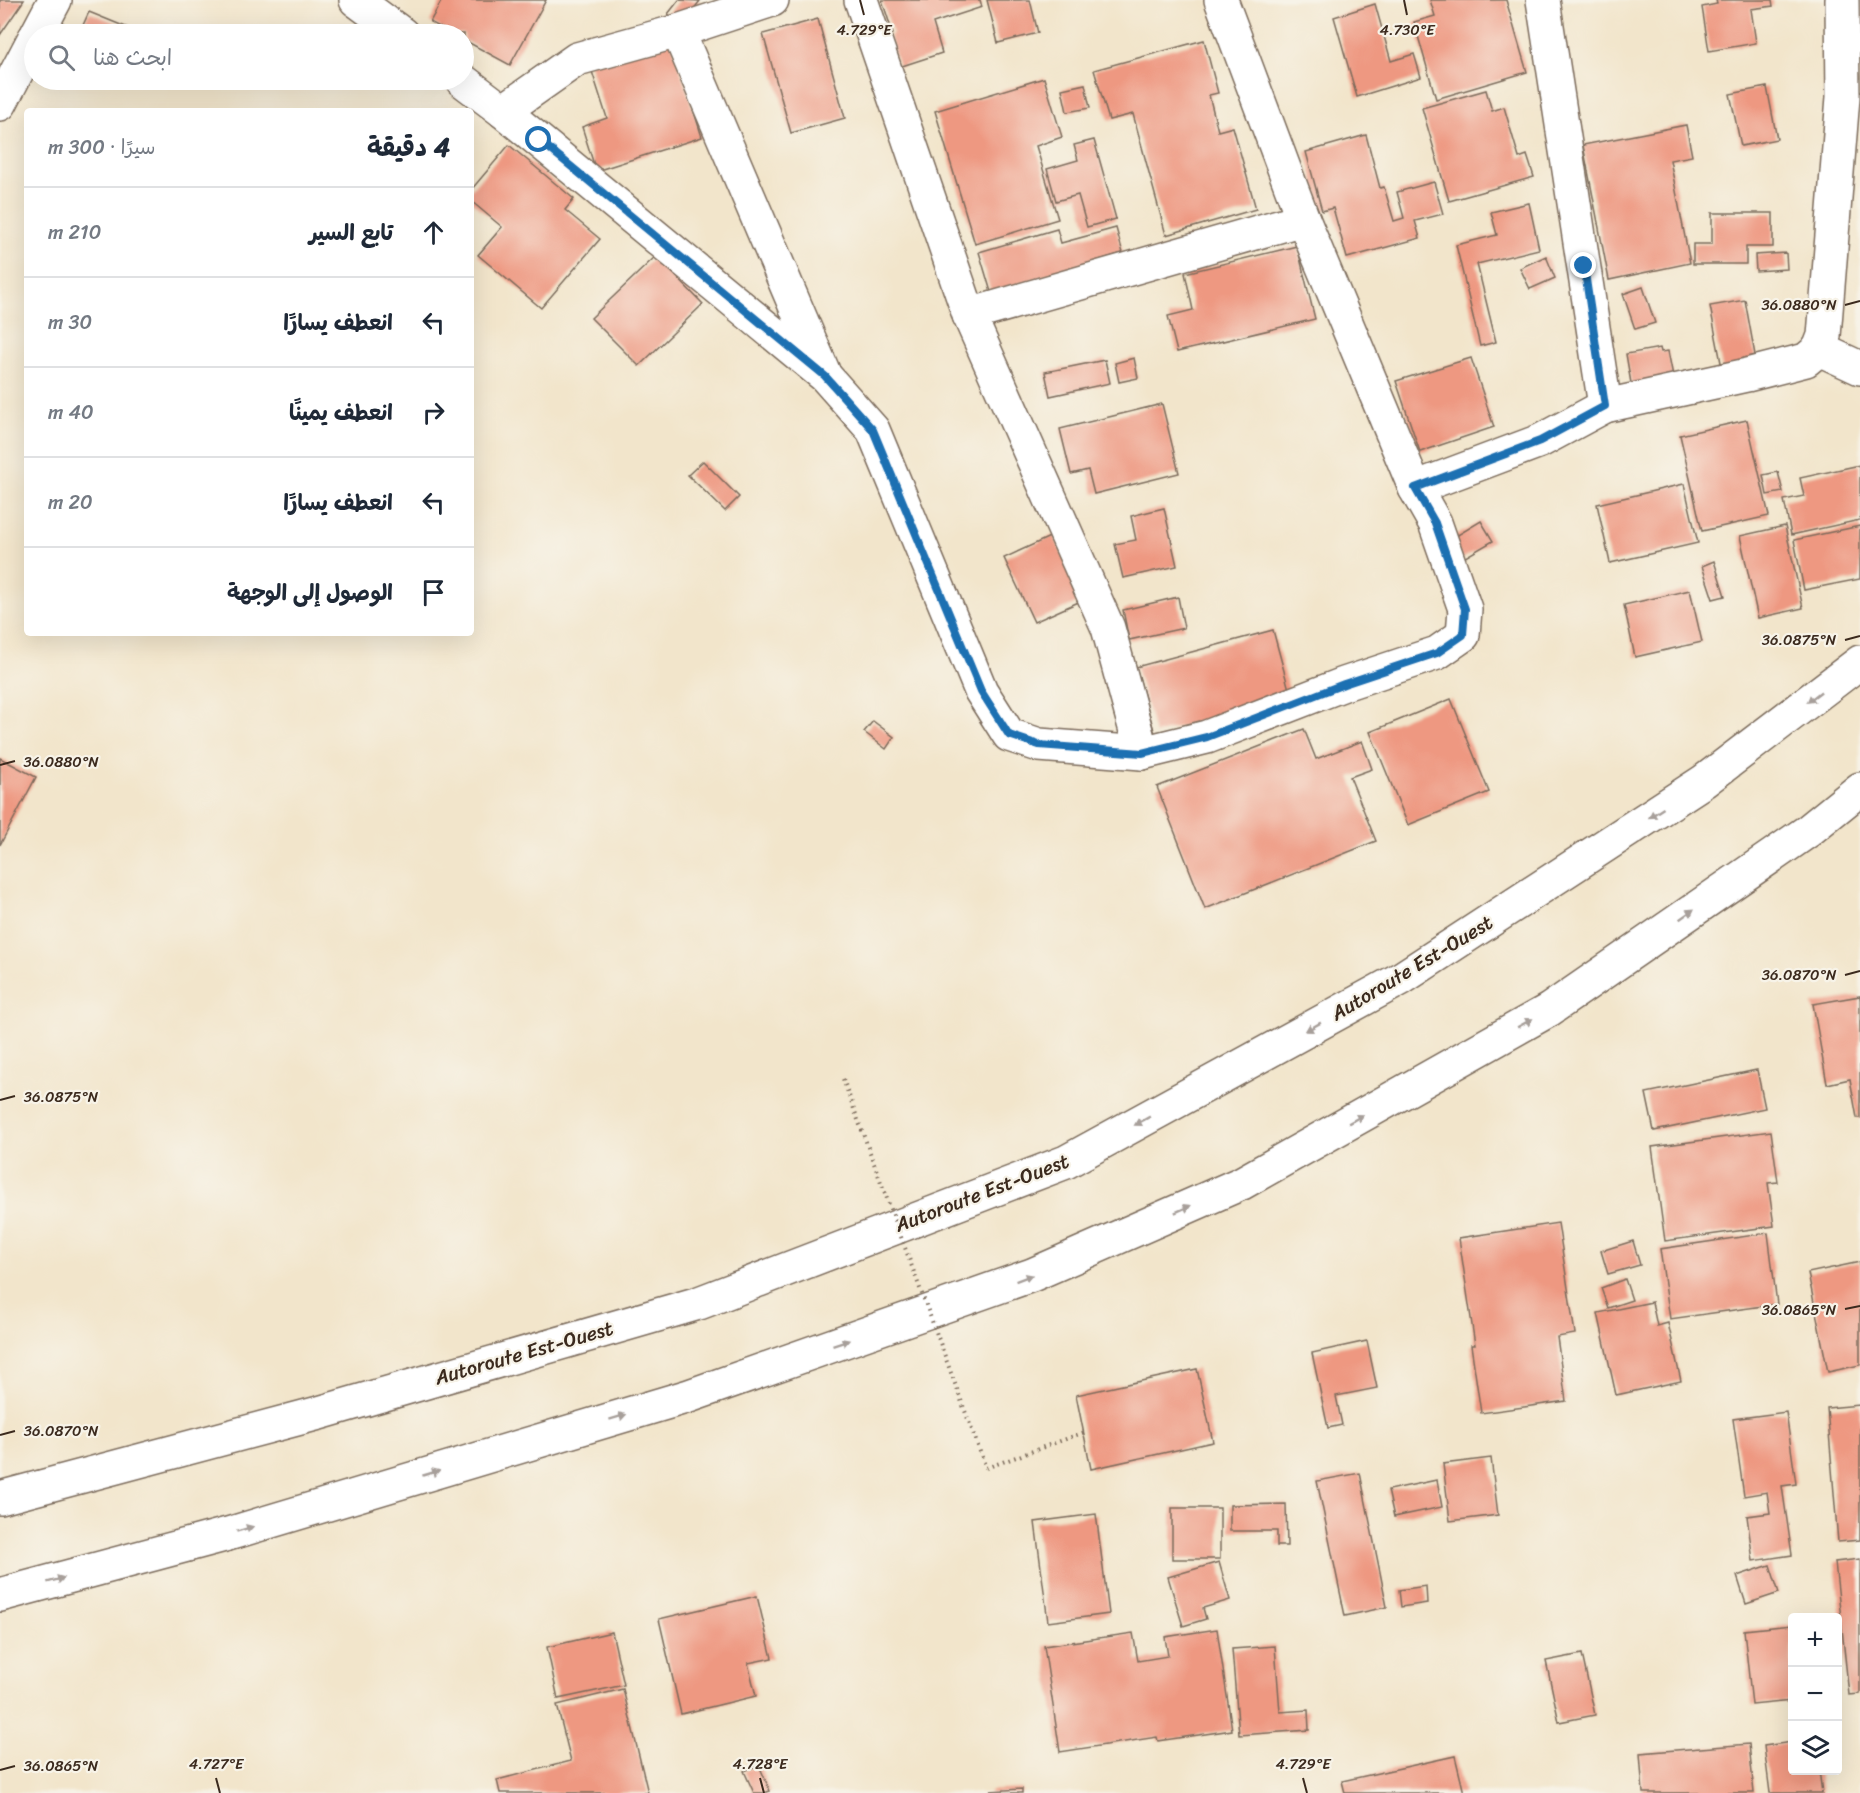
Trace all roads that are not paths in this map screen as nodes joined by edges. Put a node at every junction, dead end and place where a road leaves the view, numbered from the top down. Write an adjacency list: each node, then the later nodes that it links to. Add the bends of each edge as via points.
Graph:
1 (55, 0): 8 (main road)
2 (356, 0): 9 (main road)
3 (772, 0): 10 (main road)
4 (861, 0): 16 (main road)
5 (1221, 0): 15 (main road)
6 (1543, 0): 20 (main road)
7 (1842, 0): 17 (main road, via 1844,97 1824,336)
8 (42, 24)
9 (388, 24)
10 (678, 31): 14 (main road, via 577,59); 19 (main road)
11 (24, 58): 13 (main road)
12 (474, 89): 14 (main road)
13 (0, 104)
14 (503, 111): 19 (main road)
15 (1303, 219): 16 (main road); 21 (main road)
16 (969, 315): 23 (main road, via 1108,628)
17 (1819, 349): 18 (main road); 20 (main road, via 1806,360)
18 (1860, 368)
19 (825, 376): 23 (main road, via 873,430 981,691 1009,735 1039,745)
20 (1605, 406): 21 (main road, via 1540,441)
21 (1415, 488): 23 (main road, via 1435,523 1465,609 1463,635 1437,653 1207,737)
22 (1860, 662): 25 (main road, Autoroute Est-Ouest, one-way to 25, via 1704,782 1402,978 1066,1162 699,1303 319,1413)
23 (1142, 753)
24 (1860, 789): 26 (main road, one-way to 24, via 228,1534 689,1396 1032,1275 1242,1183 1549,1010 1808,831)
25 (0, 1498)
26 (0, 1595)

